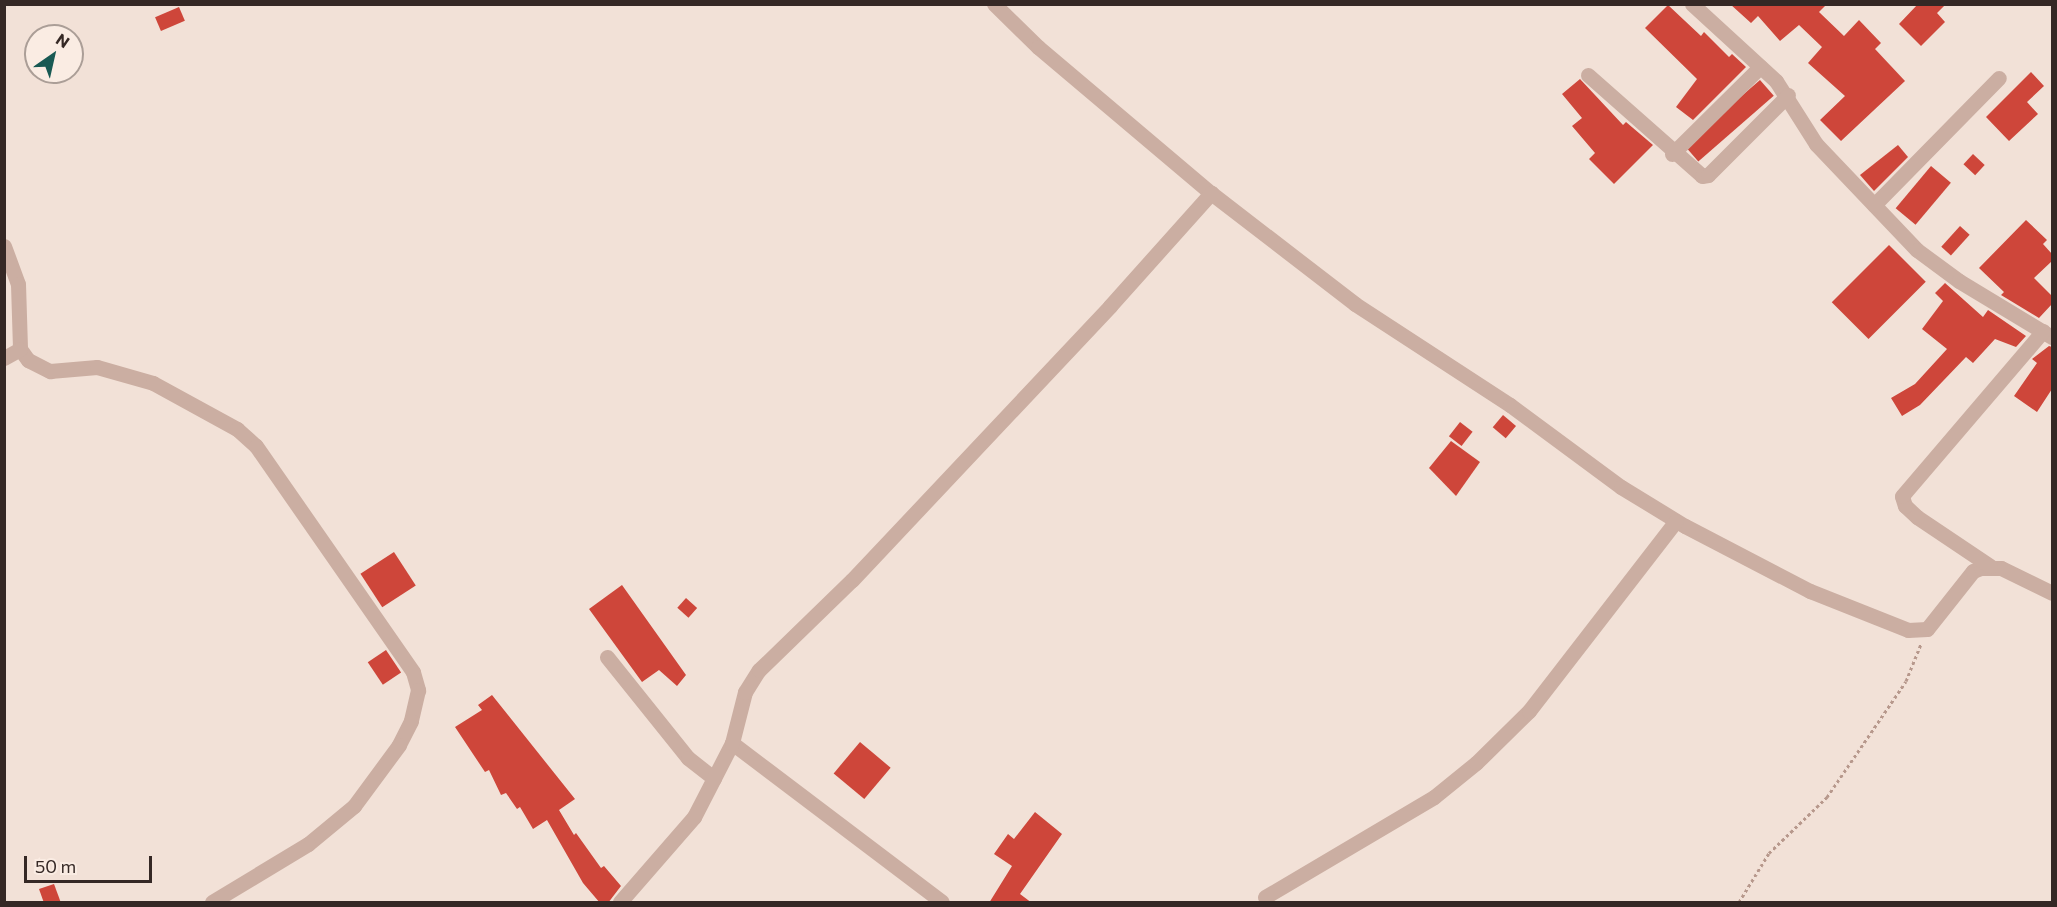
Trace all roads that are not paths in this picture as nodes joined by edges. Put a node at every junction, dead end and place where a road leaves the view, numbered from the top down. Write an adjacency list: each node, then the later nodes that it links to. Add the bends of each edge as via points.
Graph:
1 (994, 4): 8 (street, via 1038,47)
2 (1692, 4): 3 (street)
3 (1760, 67): 6 (street); 7 (street)
4 (1588, 75): 7 (street)
5 (1999, 78): 9 (street)
6 (1788, 95): 7 (street, via 1708,175 1693,172); 9 (street, via 1801,125)
7 (1672, 154)
8 (1211, 193): 14 (street, via 1355,304 1510,405 1621,487); 18 (street, via 852,580 759,670 741,702)
9 (1874, 205): 11 (street, via 1917,250 1959,281)
10 (6, 255): 12 (street, via 18,285)
11 (2048, 334): 15 (street, via 1902,496 1905,506 1917,517)
12 (20, 349): 13 (street); 21 (street, via 44,370 97,367 153,383 237,429 256,446 413,672 418,690 411,721 375,781 354,806 308,844)
13 (4, 358)
14 (1676, 521): 15 (street, via 1810,591 1908,630 1927,629 1973,571); 20 (street, via 1529,711 1476,763 1434,797)
15 (1990, 566): 16 (street)
16 (2052, 593)
17 (607, 657): 19 (street, via 688,758)
18 (732, 743): 19 (street); 23 (street)
19 (714, 778): 22 (street, via 694,817)
20 (1265, 897)
21 (212, 903)
22 (620, 903)
23 (942, 903)

